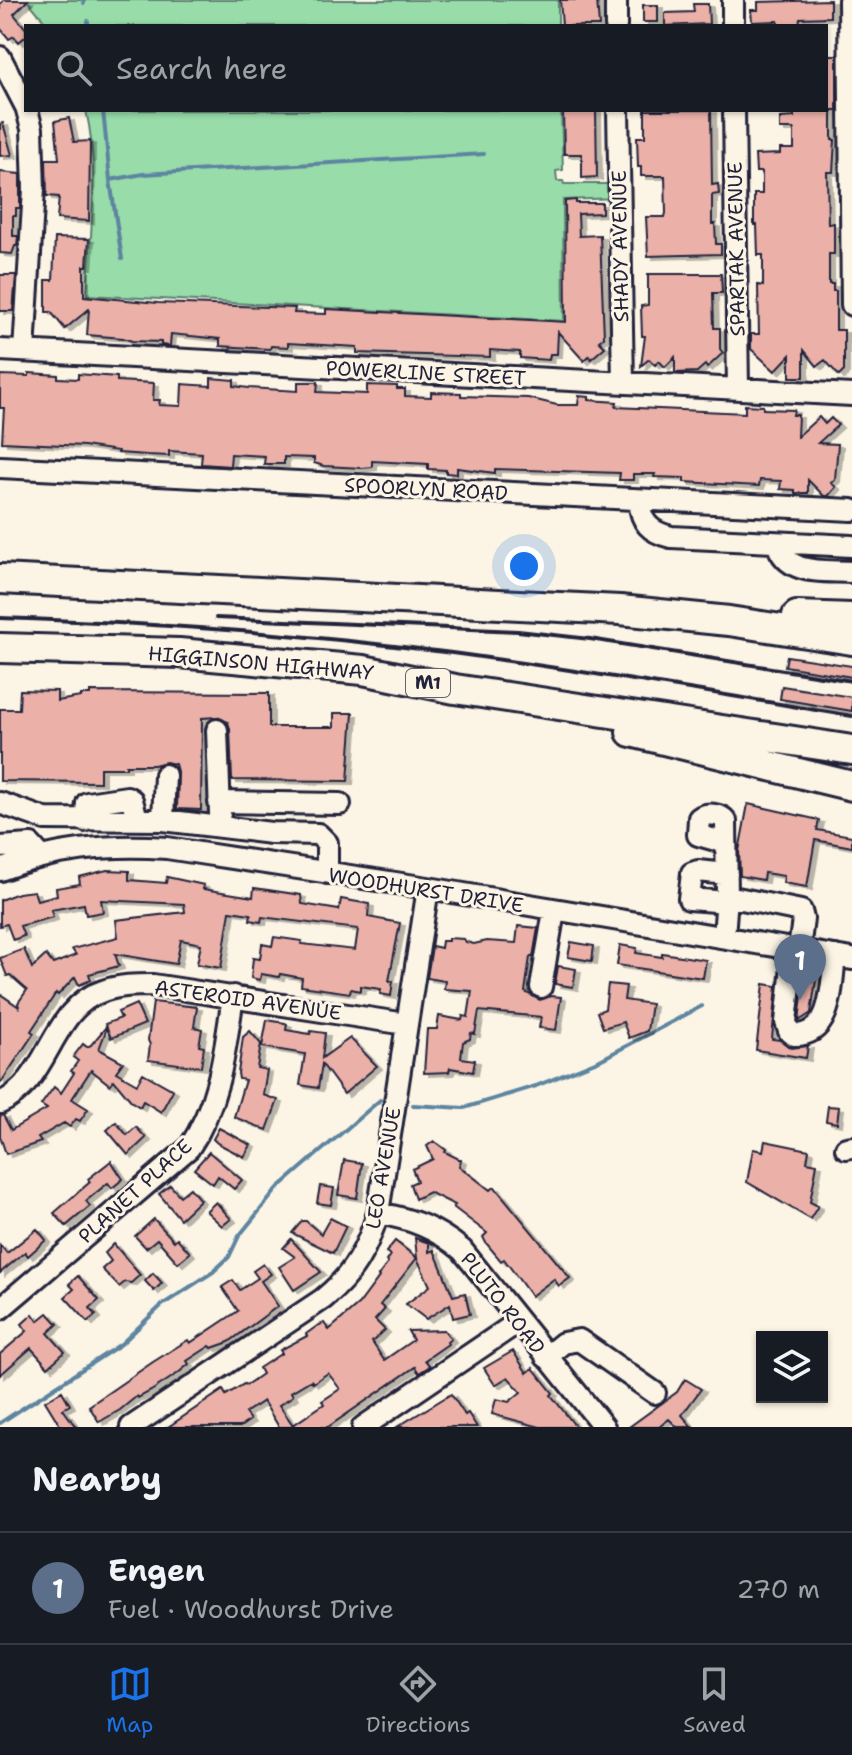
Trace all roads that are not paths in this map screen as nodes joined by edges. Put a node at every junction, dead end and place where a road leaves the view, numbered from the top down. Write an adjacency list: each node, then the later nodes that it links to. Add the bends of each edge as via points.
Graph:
1 (616, 0): 4 (street)
2 (733, 0): 5 (street)
3 (849, 0): 8 (street)
4 (616, 24)
5 (733, 24)
6 (0, 57): 7 (street)
7 (24, 105)
8 (851, 108): 12 (street)
9 (27, 112): 14 (street, via 34,189)
10 (618, 112): 15 (street, SHADY AVENUE)
11 (734, 112): 16 (street, SPARTAK AVENUE)
12 (852, 305)
13 (0, 350): 14 (street, POWERLINE STREET)
14 (24, 351): 15 (street, POWERLINE STREET)
15 (623, 383): 16 (street, POWERLINE STREET)
16 (738, 388): 17 (street, POWERLINE STREET)
17 (852, 395)
18 (0, 467): 19 (street, SPOORLYN ROAD)
19 (639, 500): 20 (street, SPOORLYN ROAD); 21 (street, via 643,520 655,533)
20 (852, 510)
21 (777, 543): 22 (street); 23 (street, via 793,567)
22 (852, 546)
23 (852, 572)
24 (0, 579): 25 (highway)
25 (620, 610): 26 (highway); 27 (highway)
26 (852, 618)
27 (852, 640)
28 (0, 648): 29 (highway, HIGGINSON HIGHWAY / M1, via 276,661 363,670)
29 (455, 689): 31 (highway, HIGGINSON HIGHWAY / M1); 33 (highway)
30 (217, 730): 34 (street)
31 (852, 750)
32 (165, 775): 37 (street)
33 (852, 786)
34 (219, 802): 36 (street); 38 (street)
35 (0, 803): 37 (street, via 45,819)
36 (340, 804)
37 (163, 820): 38 (street)
38 (220, 826): 43 (street, via 323,836)
39 (726, 843): 44 (street)
40 (0, 847): 41 (street, via 31,845)
41 (41, 856): 42 (street, WOODHURST DRIVE); 43 (street, WOODHURST DRIVE, via 130,845)
42 (0, 870)
43 (327, 873): 45 (street, WOODHURST DRIVE)
44 (727, 874): 46 (street, via 692,873); 47 (street)
45 (428, 888): 48 (street, WOODHURST DRIVE); 55 (street, LEO AVENUE)
46 (689, 899): 47 (street); 49 (street)
47 (727, 899): 50 (street); 51 (street, via 798,909 803,919)
48 (554, 911): 49 (street, WOODHURST DRIVE); 53 (street)
49 (685, 932): 50 (street, WOODHURST DRIVE)
50 (724, 937): 51 (street, WOODHURST DRIVE)
51 (796, 949): 52 (street, WOODHURST DRIVE); 52 (street, via 786,1022 794,1035 813,1032 822,1022)
52 (844, 958)
53 (541, 987)
54 (233, 996): 55 (street, ASTEROID AVENUE); 56 (street, ASTEROID AVENUE, via 153,985 100,991 63,1023 15,1097); 58 (street, PLANET PLACE, via 221,1075 189,1148)
55 (406, 1024): 57 (street, LEO AVENUE)
56 (0, 1103)
57 (378, 1213): 59 (street, PLUTO ROAD, via 413,1220 447,1237); 62 (street, LEO AVENUE, via 357,1266 339,1286)
58 (0, 1309)
59 (518, 1322): 60 (street, PLUTO ROAD); 63 (street)
60 (546, 1357): 61 (street, via 563,1343 579,1340); 64 (street, PLUTO ROAD)
61 (655, 1393)
62 (131, 1427)
63 (363, 1427)
64 (604, 1427)

